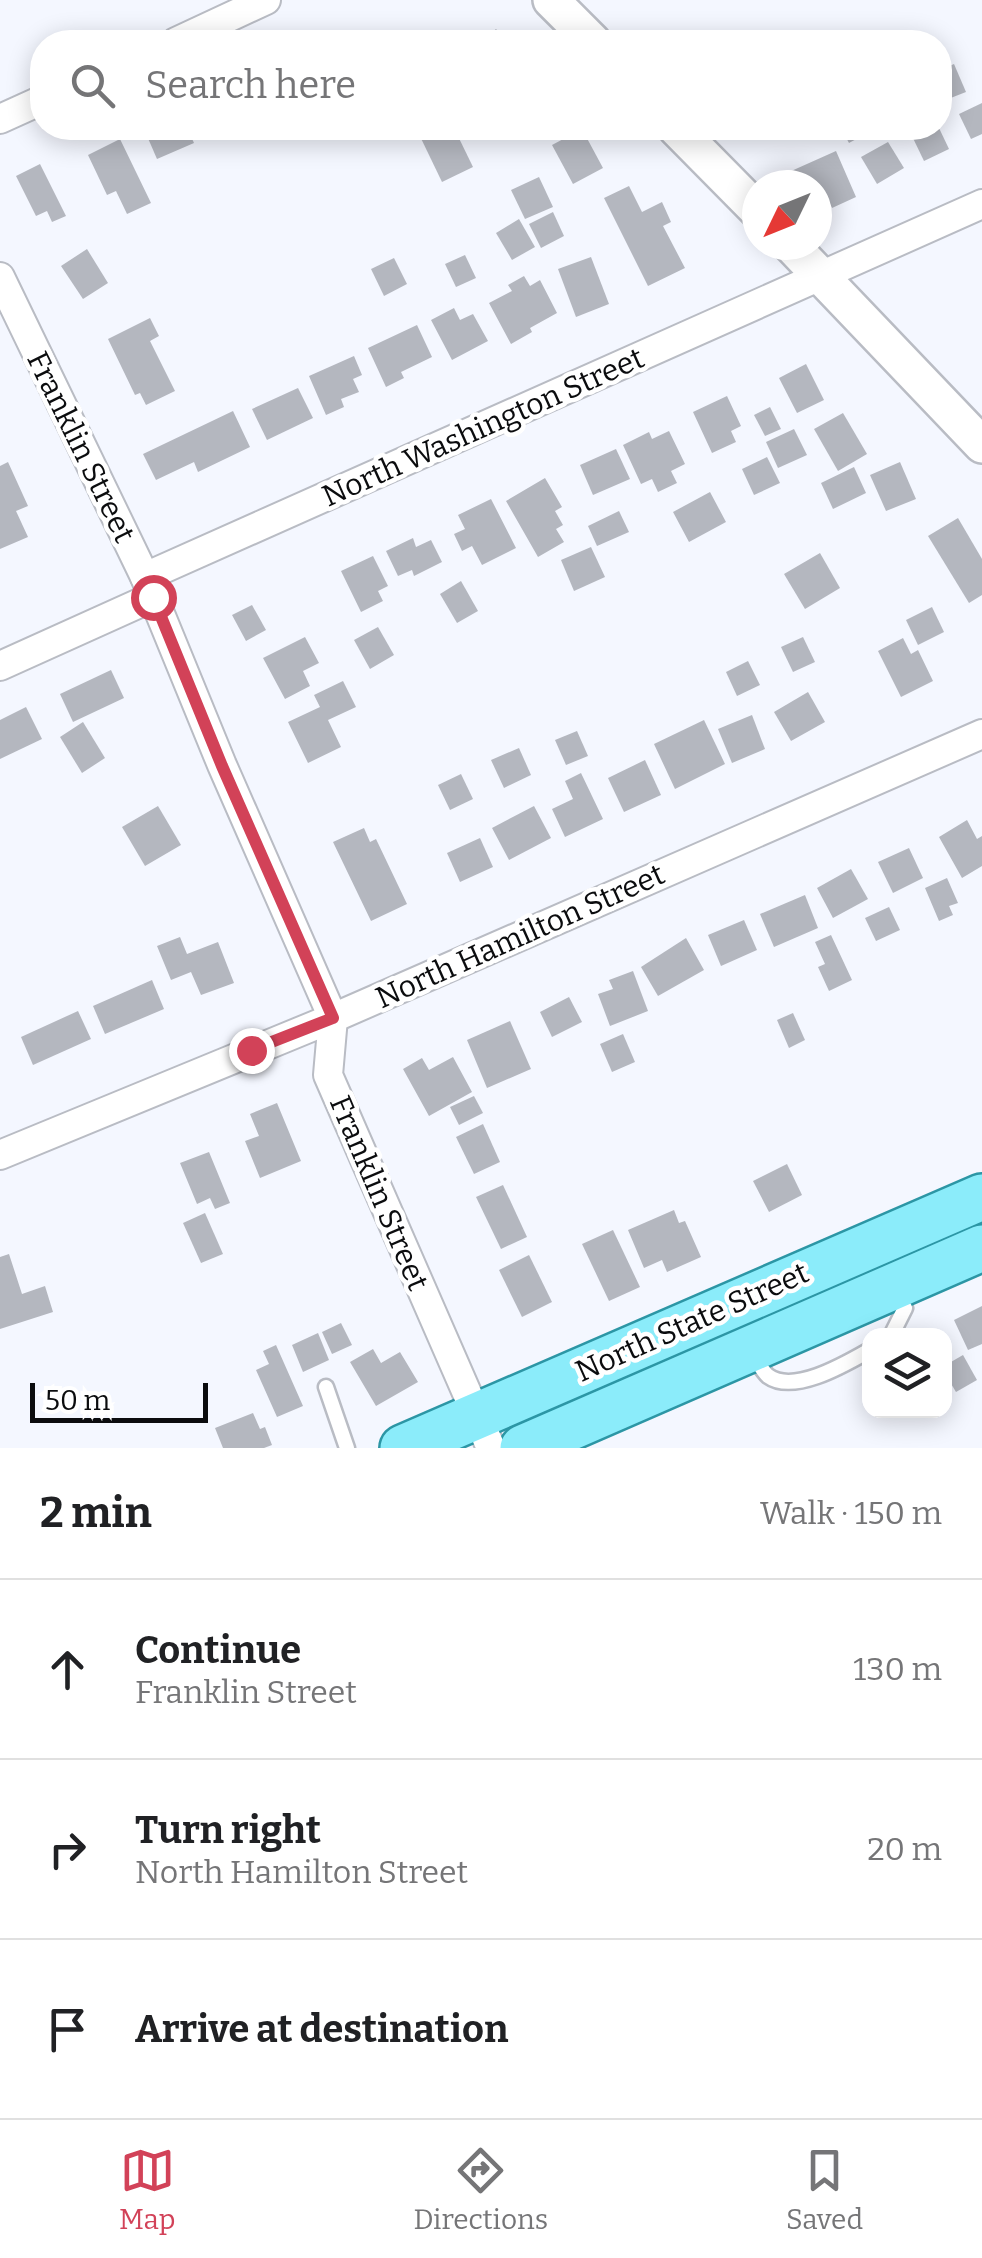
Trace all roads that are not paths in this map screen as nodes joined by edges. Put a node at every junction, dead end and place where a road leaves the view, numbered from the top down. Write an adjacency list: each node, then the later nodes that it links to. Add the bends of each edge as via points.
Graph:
1 (266, 0): 3 (street)
2 (551, 0): 4 (street)
3 (202, 30)
4 (581, 30)
5 (30, 105): 6 (street)
6 (0, 118)
7 (688, 140): 8 (street)
8 (742, 195)
9 (982, 204): 11 (street, North Washington Street)
10 (806, 260): 11 (street)
11 (822, 276): 13 (street); 14 (street, North Washington Street)
12 (0, 277): 14 (street, Franklin Street)
13 (982, 446)
14 (149, 587): 15 (street, North Washington Street); 17 (street, Franklin Street)
15 (0, 666)
16 (982, 734): 17 (street, North Hamilton Street)
17 (333, 1018): 18 (street, North Hamilton Street); 26 (street, Franklin Street, via 328,1075)
18 (0, 1156)
19 (982, 1196): 26 (main road, North State Street)
20 (982, 1248): 21 (main road, North State Street)
21 (892, 1287): 22 (lane, via 904,1308); 23 (main road, North State Street)
22 (895, 1328)
23 (749, 1349): 24 (lane, via 767,1376 781,1381 801,1381); 29 (main road, North State Street)
24 (862, 1354)
25 (326, 1387): 27 (lane)
26 (483, 1432): 28 (main road, North State Street)
27 (347, 1448)
28 (403, 1448)
29 (523, 1448)

